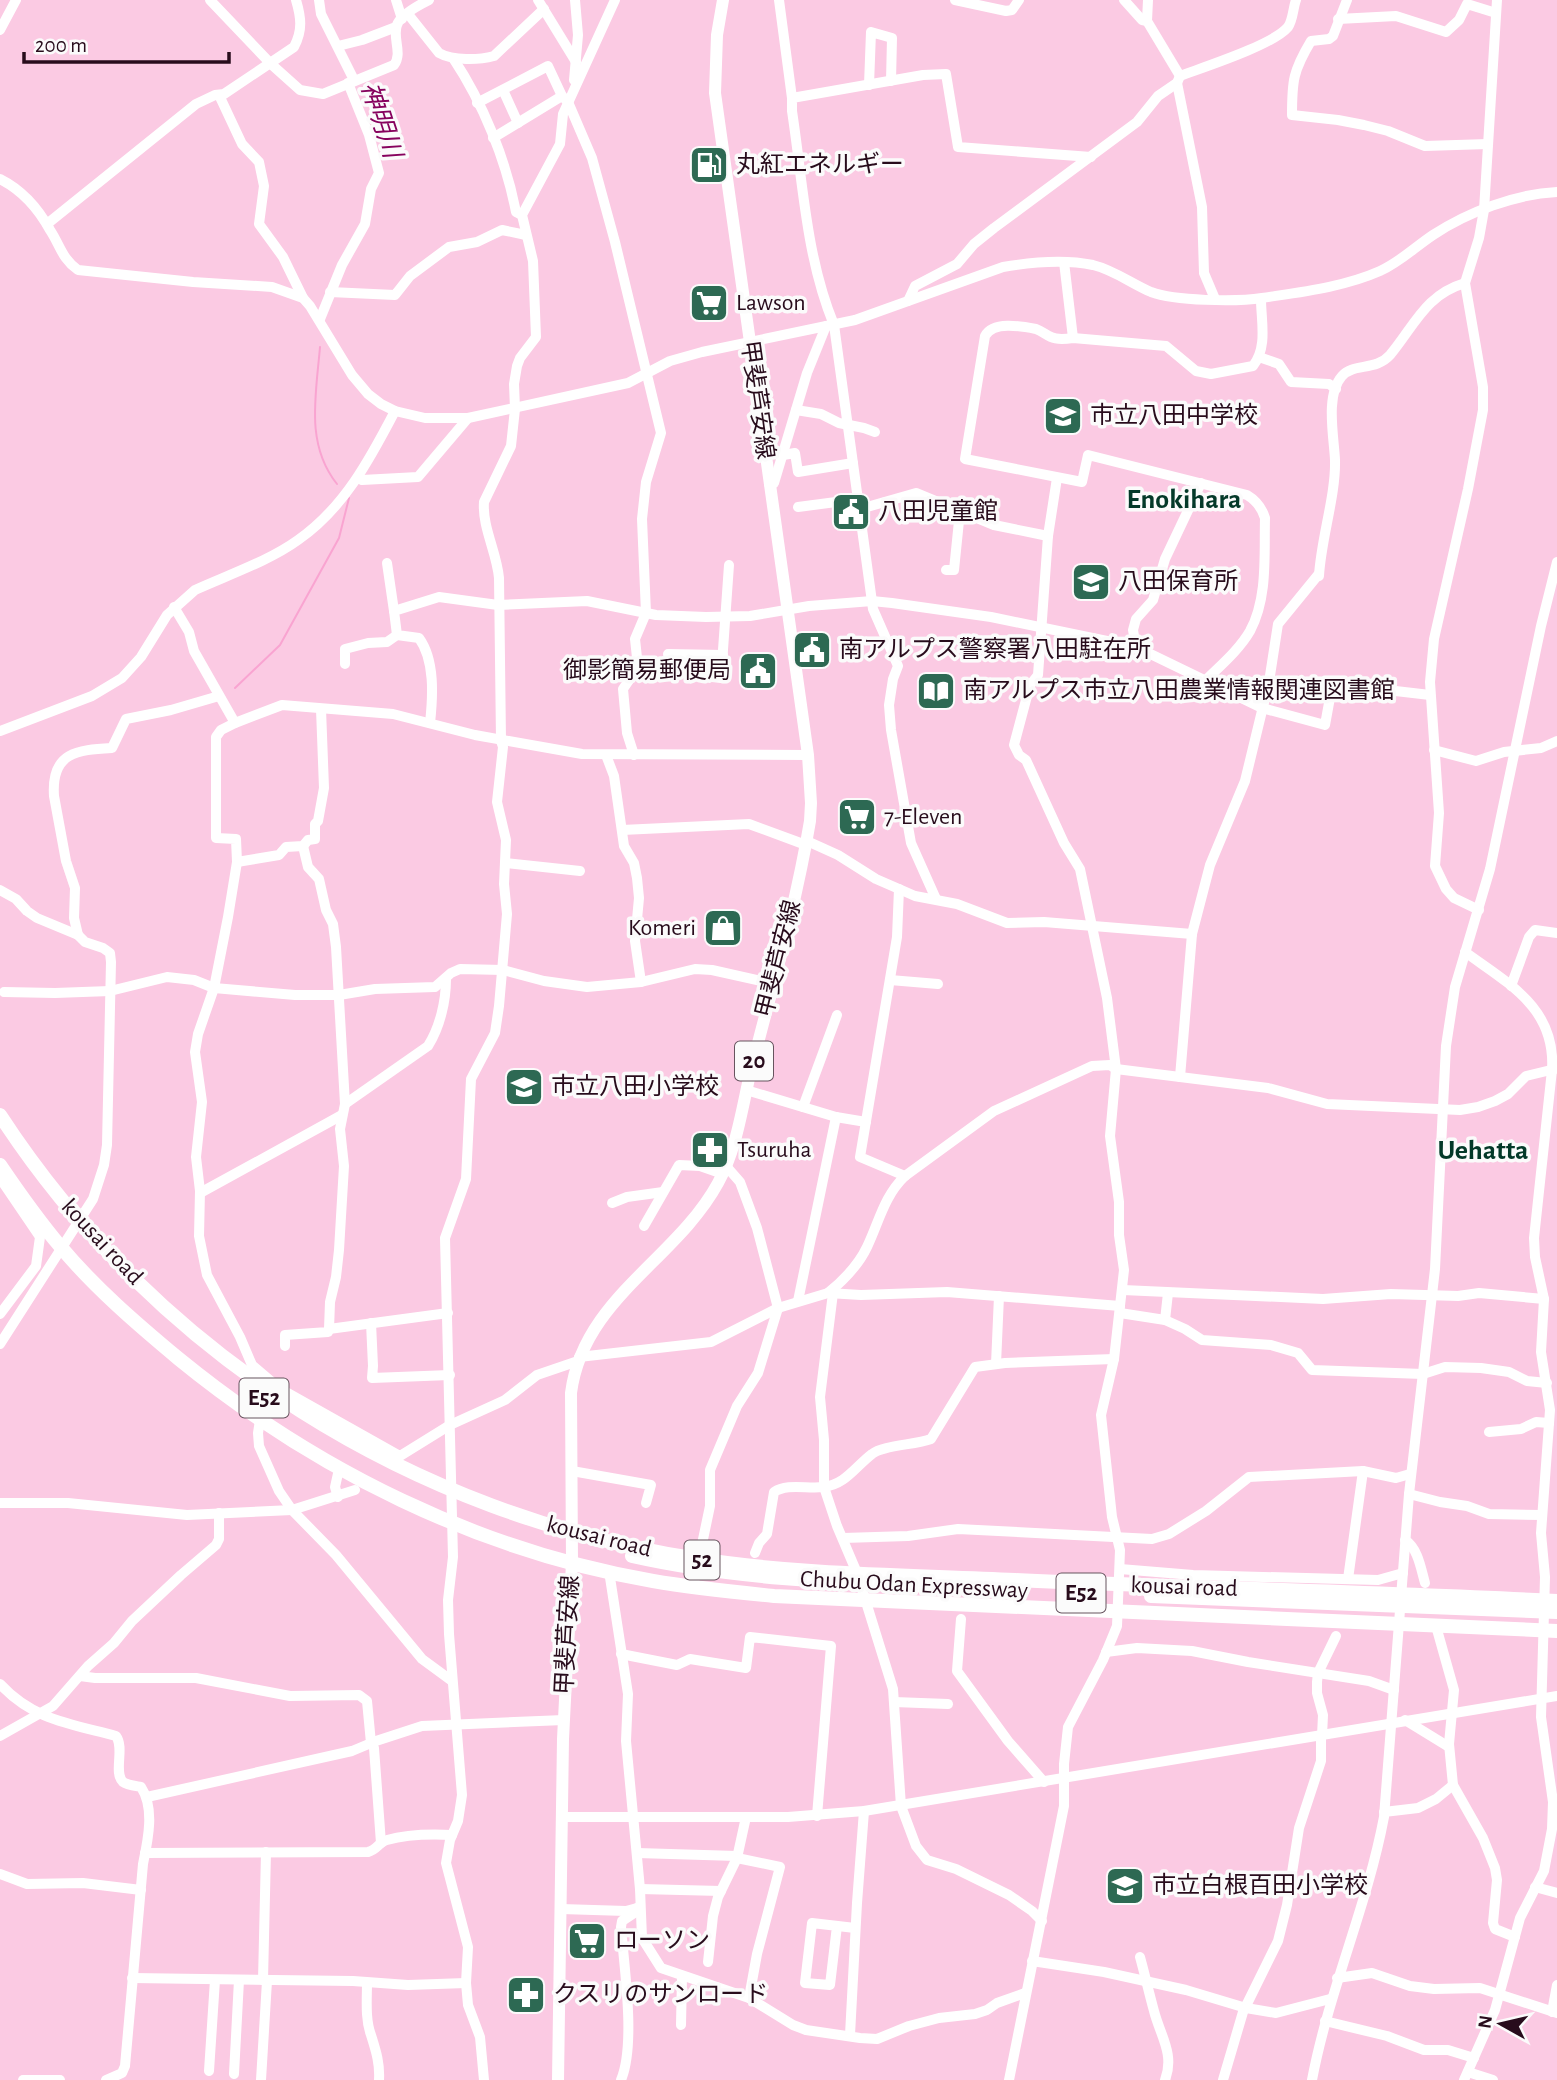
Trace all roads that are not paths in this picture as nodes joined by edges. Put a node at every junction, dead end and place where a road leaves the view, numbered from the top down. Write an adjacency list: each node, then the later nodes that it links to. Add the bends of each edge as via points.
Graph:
1 (16, 0): 24 (street)
2 (210, 0): 28 (street)
3 (296, 0): 28 (street, via 301,20 298,39)
4 (319, 0): 25 (street)
5 (396, 0): 22 (street)
6 (429, 0): 22 (street)
7 (575, 0): 27 (street)
8 (615, 0): 33 (street)
9 (723, 0): 59 (main road, 甲斐芦安線 / 20, via 715,93)
10 (779, 0): 36 (street)
11 (955, 0): 18 (street)
12 (1019, 0): 18 (street, via 1006,12)
13 (1124, 0): 23 (street)
14 (1149, 0): 23 (street)
15 (1296, 0): 29 (street, via 1283,31)
16 (1347, 0): 21 (street)
17 (1497, 0): 20 (street)
18 (973, 2)
19 (541, 5): 26 (street, via 494,56); 27 (street)
20 (1496, 13): 21 (street, via 1467,4 1446,32 1396,16); 41 (street)
21 (1338, 19): 41 (street, via 1333,36 1311,41 1298,63 1292,115 1364,125 1425,146)
22 (402, 20): 25 (street); 26 (street, via 419,26 439,53); 31 (street, via 394,65)
23 (1147, 21): 29 (street)
24 (0, 30)
25 (338, 46): 31 (street)
26 (453, 58): 38 (street)
27 (576, 62): 33 (street)
28 (271, 64): 31 (street, via 300,90 323,94); 35 (street)
29 (1179, 79): 42 (street, via 1137,122); 53 (street, via 1202,207 1204,273)
30 (891, 80): 32 (street); 32 (street, via 892,38 871,33); 42 (street, via 946,74 958,147)
31 (351, 82): 51 (street, via 379,173 365,224)
32 (869, 85): 36 (street)
33 (573, 88): 37 (street)
34 (503, 90): 37 (street, via 548,66); 38 (street); 39 (street)
35 (219, 95): 47 (street, via 196,104); 52 (street, via 242,144 259,162 264,186 259,224 283,257)
36 (792, 98): 57 (street, via 815,268)
37 (565, 99): 39 (street); 46 (street, via 560,144); 61 (street, via 592,158)
38 (477, 103): 40 (street)
39 (518, 123): 40 (street)
40 (493, 138): 46 (street, via 509,177 516,212)
41 (1488, 144): 45 (street)
42 (1091, 157): 55 (street, via 974,244 957,264 915,286)
43 (0, 180): 47 (street, via 18,190)
44 (1557, 192): 45 (street)
45 (1484, 210): 50 (street); 54 (street, via 1452,223 1366,277)
46 (522, 215): 48 (street)
47 (47, 224): 52 (street, via 68,263 78,270 272,287)
48 (526, 235): 51 (street, via 502,230 477,242 449,247 410,276 396,295); 63 (street, via 533,261 536,337 517,366)
49 (1064, 262): 53 (street, via 1096,266 1167,297); 55 (street, via 1003,267); 58 (street)
50 (1465, 284): 62 (street, via 1434,298 1382,362 1348,371); 100 (street, via 1483,410 1434,639)
51 (330, 292): 56 (street)
52 (303, 298): 56 (street)
53 (1215, 299): 54 (street)
54 (1261, 299): 60 (street)
55 (908, 302): 57 (street)
56 (320, 319): 65 (street, via 352,375 368,394)
57 (830, 326): 59 (street); 64 (street, via 807,373); 67 (street)
58 (1073, 338): 60 (street, via 1166,346 1196,371 1211,374 1253,366); 72 (street, via 1051,338 1038,330 996,326 989,330 965,459)
59 (749, 343): 61 (street, via 670,361); 74 (main road, 甲斐芦安線 / 20)
60 (1259, 357): 62 (street, via 1279,365 1291,382 1329,384)
61 (646, 374): 63 (street, via 628,383); 88 (street, via 661,433 646,482 642,519)
62 (1336, 389): 98 (street, via 1331,425 1335,461 1319,575 1278,624)
63 (515, 410): 66 (street); 84 (street, via 511,446 483,512 498,563)
64 (796, 410): 67 (street); 69 (street)
65 (395, 411): 66 (street); 71 (street)
66 (467, 418): 71 (street, via 418,477)
67 (847, 425): 68 (street); 70 (street)
68 (875, 432)
69 (783, 455): 70 (street, via 795,453 798,472); 74 (street, via 774,483)
70 (853, 463): 75 (street)
71 (358, 478): 85 (street, via 330,513 297,541 195,590)
72 (1057, 478): 73 (street, via 1082,482 1087,455); 78 (street)
73 (1201, 483): 92 (street, via 1165,559 1153,600 1136,619); 97 (street, via 1247,495 1262,509 1265,519 1263,587 1255,619 1237,648)
74 (769, 484): 87 (main road, 甲斐芦安線 / 20)
75 (860, 504): 76 (street); 77 (street, via 916,493); 83 (street)
76 (798, 507)
77 (960, 511): 78 (street, via 994,525); 82 (street, via 954,570)
78 (1048, 536): 90 (street)
79 (1557, 562): 110 (street)
80 (387, 563): 86 (street)
81 (729, 565): 89 (street)
82 (946, 570)
83 (872, 600): 87 (street); 90 (street); 122 (street, via 898,666 890,718 911,843)
84 (498, 605): 86 (street, via 439,597); 88 (street, via 587,601); 107 (street)
85 (174, 607): 101 (street); 106 (street, via 122,678 92,696)
86 (394, 611): 91 (street)
87 (787, 611): 89 (street); 113 (main road, 甲斐芦安線 / 20)
88 (646, 613): 89 (street); 112 (street, via 635,639 638,667 623,689)
89 (725, 617): 94 (street)
90 (1041, 628): 92 (street); 124 (street, via 1038,675 1030,685 1014,746 1026,760 1080,869)
91 (397, 635): 95 (street, via 387,642 345,649); 105 (street, via 419,638 425,645 433,696)
92 (1136, 647): 97 (street)
93 (668, 654): 94 (street)
94 (723, 655): 96 (street, via 722,678)
95 (345, 664)
96 (704, 676)
97 (1206, 680): 102 (street)
98 (1269, 682): 99 (street); 102 (street)
99 (1331, 692): 100 (street, via 1387,690); 102 (street, via 1325,725)
100 (1430, 695): 109 (street)
101 (219, 696): 104 (street); 127 (street, via 126,719 112,748 80,750 64,758 53,787 75,888)
102 (1262, 708): 126 (street, via 1245,781 1213,857)
103 (321, 709): 104 (street, via 282,705); 105 (street, via 393,714); 116 (street, via 324,788 314,824 315,839)
104 (235, 723): 117 (street, via 216,737 216,838 236,839)
105 (430, 723): 107 (street)
106 (0, 731)
107 (501, 741): 111 (street); 118 (street, via 497,802 506,839)
108 (1557, 741): 110 (street)
109 (1434, 750): 110 (street, via 1471,761); 123 (street, via 1440,813 1435,866 1454,898)
110 (1515, 750): 123 (street)
111 (606, 755): 112 (street); 114 (street)
112 (634, 755): 113 (street)
113 (808, 755): 115 (main road, 甲斐芦安線 / 20, via 811,803)
114 (622, 830): 115 (street, via 749,824); 132 (street, via 637,878 635,941)
115 (806, 843): 121 (street, via 838,855); 133 (main road, 甲斐芦安線 / 20)
116 (303, 846): 117 (street); 139 (street, via 333,924)
117 (237, 862): 136 (street)
118 (505, 863): 119 (street); 129 (street)
119 (580, 872)
120 (0, 890): 127 (street, via 37,918)
121 (899, 890): 122 (street); 131 (street)
122 (936, 899): 124 (street, via 1007,923)
123 (1479, 910): 128 (street)
124 (1092, 925): 126 (street); 141 (street)
125 (1557, 933): 135 (street, via 1535,930)
126 (1192, 934): 143 (street)
127 (78, 935): 137 (street, via 110,953)
128 (1465, 952): 135 (street); 147 (street, via 1446,1046)
129 (503, 970): 130 (street, via 460,969); 132 (street, via 587,986); 172 (street, via 495,1033 471,1079 466,1179 445,1238)
130 (446, 979): 139 (street, via 435,987); 145 (street, via 440,1018 428,1046)
131 (890, 980): 134 (street); 151 (street)
132 (641, 982): 133 (street, via 695,969)
133 (774, 984): 144 (main road, 甲斐芦安線 / 20)
134 (938, 984)
135 (1511, 986): 142 (street, via 1530,1001 1548,1031)
136 (214, 988): 137 (street, via 167,977); 139 (street); 158 (street, via 195,1052 202,1102 196,1157)
137 (110, 991): 138 (street); 160 (street, via 107,1145 96,1190)
138 (4, 992)
139 (339, 995): 145 (street)
140 (837, 1015): 146 (street)
141 (1116, 1069): 143 (street); 155 (street, via 1091,1066 994,1111); 163 (street, via 1110,1136)
142 (1554, 1069): 147 (street, via 1526,1076 1508,1094 1478,1107); 168 (street, via 1534,1238)
143 (1180, 1077): 147 (street, via 1268,1088 1327,1104)
144 (746, 1090): 146 (street); 154 (main road, 甲斐芦安線 / 20)
145 (345, 1104): 149 (street)
146 (803, 1107): 150 (street)
147 (1442, 1109): 167 (street)
148 (0, 1115): 160 (highway, kousai road / 52)
149 (342, 1115): 158 (street); 176 (street, via 339,1250)
150 (836, 1117): 151 (street); 169 (street)
151 (866, 1122): 155 (street, via 860,1157)
152 (0, 1129): 209 (highway, Chubu Odan Expressway / E52, via 60,1211 120,1278 184,1337 253,1390 327,1438 408,1481 504,1520)
153 (0, 1165): 162 (highway, kousai road / 52)
154 (725, 1170): 157 (street, via 679,1165); 170 (street, via 740,1182); 179 (main road, 甲斐芦安線 / 20, via 705,1204 596,1325)
155 (905, 1176): 164 (street, via 887,1198 859,1261)
156 (0, 1178): 173 (street, via 40,1237 36,1266)
157 (663, 1192): 159 (street); 161 (street)
158 (200, 1193): 185 (street, via 199,1236 207,1275 252,1365)
159 (612, 1203)
160 (79, 1220): 162 (street); 185 (highway, kousai road / 52, via 177,1320 224,1359)
161 (644, 1226)
162 (61, 1247): 177 (street); 186 (highway, kousai road / 52, via 158,1341)
163 (1123, 1290): 165 (street); 171 (street)
164 (831, 1293): 166 (street); 169 (street); 194 (street, via 820,1397)
165 (1168, 1293): 167 (street, via 1324,1299 1391,1294); 174 (street)
166 (999, 1296): 171 (street); 181 (street)
167 (1432, 1297): 168 (street, via 1479,1293); 182 (street)
168 (1544, 1299): 184 (street, via 1541,1352)
169 (798, 1301): 170 (street)
170 (778, 1308): 179 (street, via 711,1342); 211 (street, via 758,1373 737,1406 710,1470 710,1506)
171 (1120, 1309): 174 (street); 180 (street)
172 (447, 1313): 175 (street); 183 (street)
173 (0, 1314)
174 (1165, 1320): 182 (street, via 1202,1340 1271,1345 1298,1353 1312,1370)
175 (371, 1323): 176 (street); 183 (street, via 372,1378)
176 (329, 1329): 178 (street, via 285,1335)
177 (0, 1344)
178 (285, 1346)
179 (578, 1359): 188 (street, via 537,1375 505,1400); 191 (main road, 甲斐芦安線 / 20, via 571,1393)
180 (1114, 1359): 181 (street); 206 (street, via 1101,1415)
181 (996, 1364): 194 (street, via 975,1367 931,1439 878,1450 840,1483)
182 (1423, 1374): 184 (street, via 1445,1367 1481,1368); 193 (street)
183 (450, 1375): 188 (street)
184 (1547, 1383): 187 (street)
185 (277, 1392): 186 (street); 188 (street, via 400,1456); 196 (highway, kousai road / 52, via 371,1452)
186 (260, 1420): 190 (highway, kousai road / 52); 201 (street, via 259,1446)
187 (1549, 1423): 189 (street); 203 (street)
188 (450, 1425): 196 (street)
189 (1489, 1432)
190 (339, 1469): 198 (street); 204 (highway, kousai road / 52)
191 (572, 1471): 200 (street, via 651,1485); 205 (main road, 甲斐芦安線 / 20)
192 (1363, 1471): 193 (street, via 1396,1478); 206 (street, via 1249,1477 1169,1534 1152,1539); 217 (street)
193 (1410, 1474): 197 (street)
194 (824, 1487): 207 (street); 210 (street, via 774,1492 766,1534)
195 (355, 1490): 198 (street)
196 (452, 1491): 204 (street); 205 (highway, kousai road / 52)
197 (1409, 1494): 203 (street, via 1489,1514); 208 (street)
198 (338, 1497): 201 (street)
199 (0, 1503): 202 (street)
200 (646, 1503)
201 (292, 1510): 202 (street); 235 (street, via 422,1658)
202 (219, 1513): 234 (street, via 216,1545)
203 (1542, 1515): 223 (street)
204 (451, 1522): 212 (highway, kousai road / 52); 235 (street)
205 (572, 1532): 211 (highway, kousai road / 52); 212 (main road, 甲斐芦安線 / 20)
206 (1118, 1537): 207 (street, via 958,1529); 213 (street)
207 (843, 1538): 215 (street)
208 (1405, 1540): 216 (street); 218 (street, via 1417,1556)
209 (608, 1551): 223 (highway, Chubu Odan Expressway / E52, via 715,1567 842,1578); 225 (highway, Chubu Odan Expressway / E52, via 726,1573 841,1583)
210 (755, 1553)
211 (698, 1559): 215 (highway, kousai road / 52); 220 (street)
212 (572, 1562): 214 (highway, kousai road / 52); 244 (main road, 甲斐芦安線 / 20)
213 (1120, 1569): 217 (street, via 1193,1576); 219 (street)
214 (609, 1572): 220 (highway, kousai road / 52); 232 (street)
215 (857, 1573): 219 (highway, kousai road / 52); 222 (street)
216 (1403, 1573): 217 (street, via 1378,1580); 221 (street)
217 (1348, 1579)
218 (1425, 1583)
219 (1119, 1585): 221 (highway, kousai road / 52); 224 (street)
220 (693, 1587): 222 (highway, kousai road / 52)
221 (1401, 1594): 223 (highway, kousai road / 52); 227 (street)
222 (867, 1602): 224 (highway, kousai road / 52); 240 (street)
223 (1553, 1603): 229 (street)
224 (1118, 1612): 227 (highway, kousai road / 52); 231 (street)
225 (1557, 1612)
226 (961, 1619): 254 (street, via 957,1671)
227 (1400, 1624): 228 (highway, kousai road / 52); 237 (street)
228 (1436, 1626): 229 (highway, kousai road / 52); 242 (street, via 1454,1690)
229 (1550, 1631): 239 (street)
230 (1336, 1636): 233 (street)
231 (1105, 1652): 233 (street, via 1137,1648 1192,1651); 253 (street, via 1069,1727)
232 (621, 1654): 260 (street, via 677,1665 690,1659 746,1668 750,1637 831,1646); 263 (street, via 628,1694 626,1741)
233 (1318, 1673): 237 (street); 249 (street)
234 (80, 1676): 243 (street); 250 (street, via 196,1678 290,1696 359,1695 367,1701)
235 (452, 1681): 247 (street)
236 (0, 1684): 243 (street)
237 (1394, 1690): 246 (street)
238 (1557, 1696): 239 (street)
239 (1541, 1699): 242 (street); 252 (street, via 1542,1728)
240 (894, 1702): 241 (street); 257 (street)
241 (948, 1704)
242 (1451, 1713): 245 (street); 251 (street)
243 (40, 1715): 248 (street); 256 (street, via 116,1736 121,1780 141,1787)
244 (564, 1720): 247 (street); 261 (main road, 甲斐芦安線 / 20)
245 (1405, 1720): 246 (street); 251 (street)
246 (1391, 1722): 249 (street); 259 (street)
247 (456, 1724): 250 (street, via 422,1726); 264 (street, via 462,1795)
248 (0, 1736)
249 (1322, 1736): 253 (street); 299 (street, via 1321,1761 1299,1828 1278,1941)
250 (371, 1743): 256 (street); 265 (street)
251 (1449, 1747): 255 (street)
252 (1552, 1759): 271 (street, via 1552,1829 1544,1871)
253 (1063, 1779): 254 (street); 278 (street, via 1064,1806)
254 (1044, 1782): 257 (street)
255 (1453, 1785): 259 (street, via 1426,1805); 281 (street, via 1495,1868 1495,1929)
256 (147, 1797): 267 (street, via 149,1845)
257 (901, 1806): 258 (street); 278 (street, via 916,1846 927,1860 1009,1895)
258 (864, 1811): 260 (street); 280 (street)
259 (1384, 1812): 287 (street, via 1377,1854)
260 (817, 1816): 262 (street)
261 (563, 1817): 263 (street); 277 (main road, 甲斐芦安線 / 20)
262 (746, 1817): 263 (street); 269 (street)
263 (634, 1818): 268 (street)
264 (452, 1835): 265 (street, via 429,1834); 293 (street, via 446,1863 468,1947)
265 (381, 1843): 266 (street, via 368,1852)
266 (266, 1852): 267 (street); 290 (street)
267 (145, 1853): 273 (street)
268 (637, 1853): 269 (street); 272 (street)
269 (737, 1857): 274 (street); 297 (street, via 780,1867)
270 (0, 1874): 273 (street, via 27,1884 83,1883)
271 (1535, 1887): 275 (street); 281 (street)
272 (640, 1889): 274 (street); 276 (street)
273 (141, 1890): 286 (street)
274 (721, 1891): 283 (street)
275 (1557, 1893)
276 (639, 1908): 277 (street); 285 (street, via 642,1938 661,1968); 315 (street, via 621,1927 628,2007 626,2068)
277 (561, 1909): 314 (main road, 甲斐芦安線 / 20)
278 (1042, 1921): 284 (street)
279 (837, 1926): 279 (street, via 812,1923 805,1983 830,1985); 280 (street)
280 (855, 1928): 303 (street)
281 (1514, 1937): 296 (street)
282 (1140, 1957): 291 (street)
283 (708, 1962)
284 (1032, 1962): 291 (street); 295 (street)
285 (682, 1976): 297 (street); 302 (street)
286 (132, 1978): 288 (street); 310 (street, via 125,2066 122,2073)
287 (1337, 1978): 296 (street, via 1372,1973 1410,1986 1469,1986); 298 (street)
288 (215, 1980): 289 (street); 305 (street)
289 (239, 1980): 290 (street); 306 (street)
290 (265, 1980): 292 (street); 311 (street)
291 (1147, 1982): 299 (street); 317 (street, via 1168,2045)
292 (367, 1983): 293 (street); 312 (street)
293 (466, 1983): 313 (street, via 468,2005 480,2037)
294 (1557, 1985): 300 (street)
295 (1025, 1993): 303 (street, via 987,2010 909,2026 877,2039); 316 (street)
296 (1500, 1995): 300 (street); 304 (street)
297 (749, 1998): 303 (street, via 806,2030)
298 (1330, 1999): 299 (street, via 1276,2013); 301 (street)
299 (1246, 2008): 318 (street)
300 (1555, 2012)
301 (1325, 2021): 304 (street, via 1424,2050 1448,2050); 319 (street)
302 (681, 2025)
303 (850, 2035)
304 (1474, 2058): 307 (street)
305 (209, 2071)
306 (234, 2074)
307 (1466, 2076): 320 (street)
308 (23, 2080): 309 (street)
309 (60, 2080)
310 (106, 2080)
311 (261, 2080)
312 (379, 2080)
313 (484, 2080)
314 (558, 2080)
315 (621, 2080)
316 (1009, 2080)
317 (1165, 2080)
318 (1223, 2080)
319 (1312, 2080)
320 (1493, 2080)

